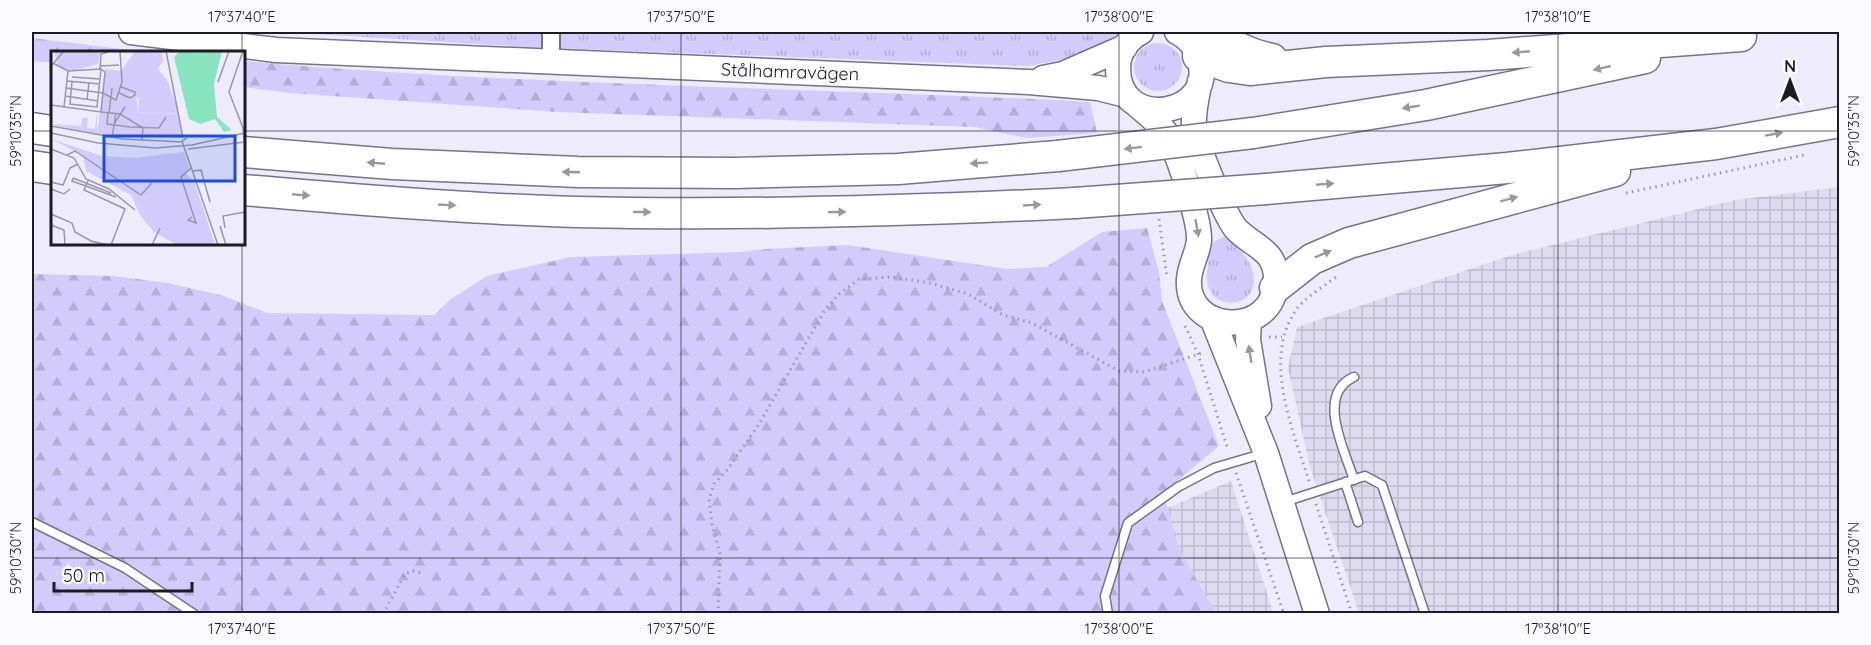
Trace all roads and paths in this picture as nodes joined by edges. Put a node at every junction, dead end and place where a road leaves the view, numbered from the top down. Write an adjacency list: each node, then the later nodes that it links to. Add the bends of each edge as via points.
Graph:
1 (131, 32): 6 (main road, Stålhamravägen, via 276,50)
2 (551, 32): 6 (street)
3 (1751, 34): 5 (highway, one-way to 5, via 1250,70 1229,67); 13 (highway, one-way to 13, bridge, via 1565,77 1253,133 1058,156 898,169 589,172 392,164)
4 (1134, 37): 7 (main road, Stålhamravägen, via 1063,74); 8 (main road, via 1118,64 1118,76)
5 (1192, 44): 8 (main road, Stålhamravägen, via 1190,99 1171,110 1160,111); 20 (main road, via 1194,127 1221,204 1238,231 1269,257 1275,268)
6 (551, 62): 7 (main road, Stålhamravägen)
7 (1029, 82): 8 (main road, Stålhamravägen, via 1098,88)
8 (1131, 100): 21 (main road, one-way to 21, via 1167,135 1187,187 1199,231 1189,281 1196,303)
9 (1839, 122): 12 (highway, one-way to 9)
10 (32, 128): 11 (highway)
11 (51, 131)
12 (1716, 144): 17 (highway, one-way to 12, bridge, via 575,212 902,212 1266,189 1507,168); 20 (highway, one-way to 12, via 1312,259 1349,243)
13 (244, 152)
14 (1806, 154): 18 (path)
15 (32, 166): 16 (highway)
16 (51, 169)
17 (244, 190)
18 (1626, 193)
19 (1341, 273): 27 (path, via 1296,309 1282,337 1285,403)
20 (1275, 288): 22 (main road, via 1267,307)
21 (1212, 318): 22 (main road, via 1234,324); 24 (main road)
22 (1249, 321): 24 (main road, one-way to 22, via 1248,340)
23 (1354, 377): 26 (lane, via 1335,394 1333,413)
24 (1266, 453): 25 (lane); 28 (main road)
25 (1233, 464): 34 (path, via 1198,354 1144,372 1119,371 1032,323 1003,315 968,294 902,279 859,279 825,310 759,424 714,484 709,499 720,554); 35 (lane, via 1214,468 1178,487 1128,523 1105,596); 36 (path)
26 (1349, 481): 27 (lane); 30 (lane); 39 (lane, via 1365,476 1382,485)
27 (1313, 493): 28 (lane); 38 (path)
28 (1280, 503): 37 (main road)
29 (32, 522): 32 (lane, via 125,568)
30 (1358, 522)
31 (422, 573): 33 (path, via 405,574)
32 (194, 614)
33 (383, 614)
34 (718, 614)
35 (1108, 614)
36 (1284, 614)
37 (1317, 614)
38 (1352, 614)
39 (1425, 614)

